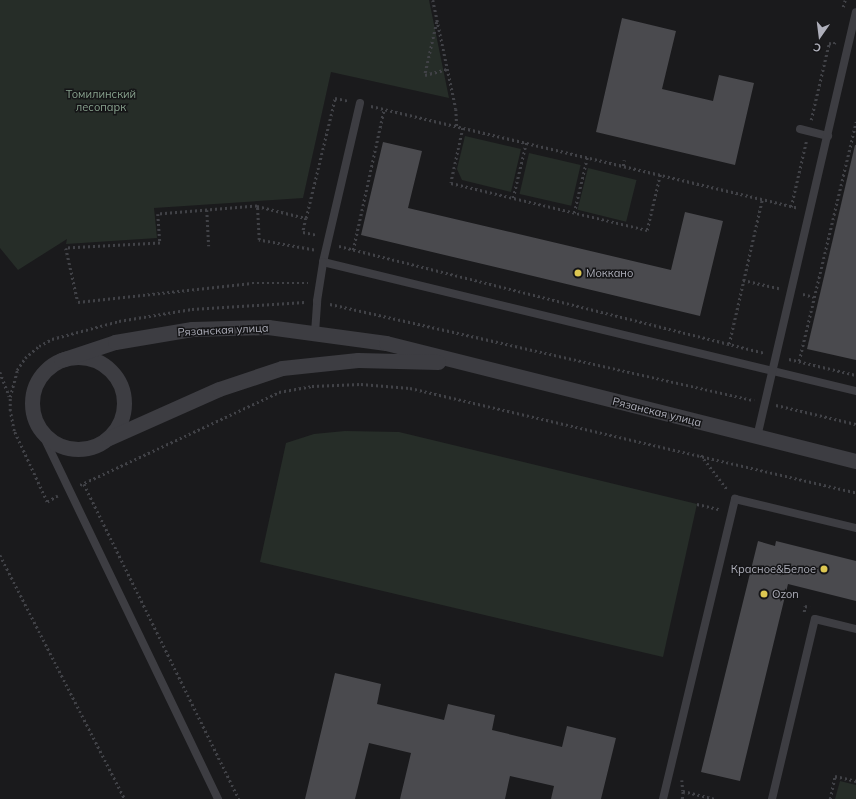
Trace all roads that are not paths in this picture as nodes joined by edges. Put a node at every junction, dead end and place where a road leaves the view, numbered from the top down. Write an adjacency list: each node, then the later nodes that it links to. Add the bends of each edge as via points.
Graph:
1 (856, 12): 4 (lane)
2 (360, 103): 5 (lane)
3 (804, 130): 4 (lane)
4 (828, 136): 9 (lane)
5 (323, 262): 6 (lane); 9 (lane)
6 (315, 333): 7 (street, Рязанская улица, via 268,327 192,329 115,342); 8 (street, Рязанская улица, via 386,343)
7 (61, 360): 11 (street, via 47,368 37,381 32,396 33,412); 13 (street, via 77,357 93,359 105,365 114,375 124,399 123,413 119,425)
8 (457, 363): 12 (street, Рязанская улица); 13 (street, Рязанская улица, via 358,360 282,368 219,389)
9 (773, 372): 10 (lane); 12 (lane)
10 (856, 391)
11 (39, 427): 13 (street, via 49,439 63,447 74,449 95,446); 17 (lane)
12 (758, 437): 14 (street, Рязанская улица)
13 (109, 438)
14 (856, 461)
15 (856, 528): 18 (lane, via 735,499)
16 (856, 629): 19 (lane, via 815,619)
17 (218, 799)
18 (663, 799)
19 (772, 799)

